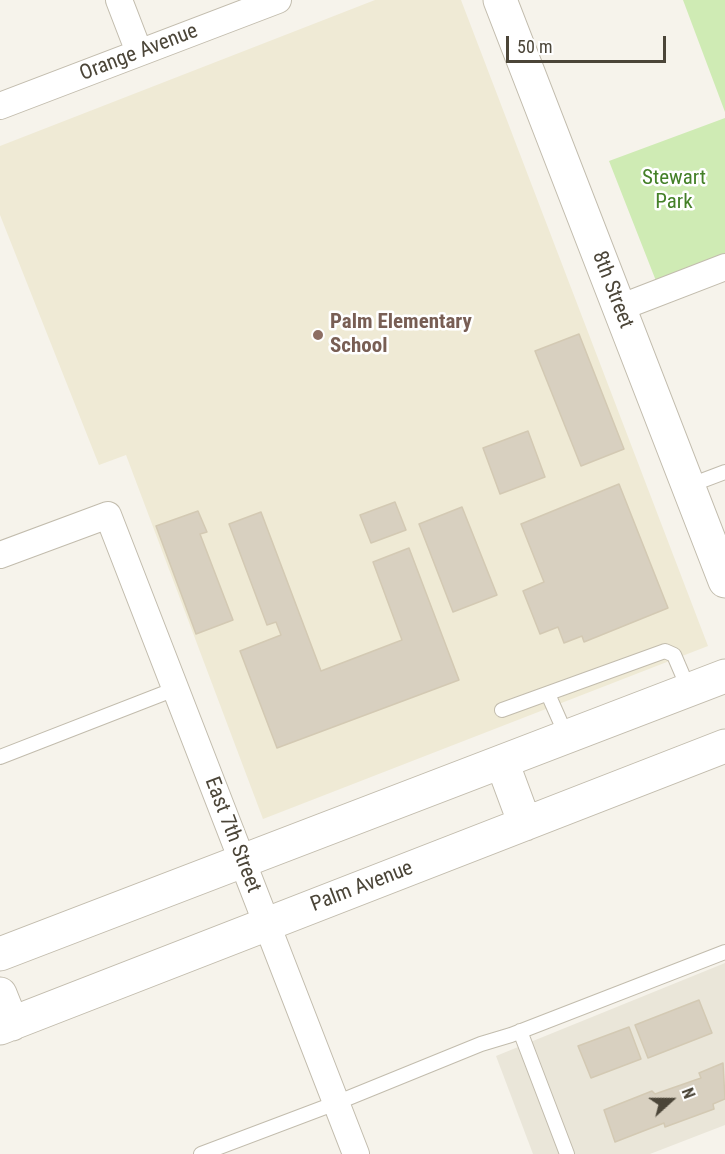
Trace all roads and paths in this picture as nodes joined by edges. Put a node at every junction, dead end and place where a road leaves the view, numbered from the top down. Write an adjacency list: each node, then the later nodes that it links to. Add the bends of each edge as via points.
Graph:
1 (119, 0): 4 (street)
2 (278, 0): 4 (street, Orange Avenue)
3 (500, 0): 7 (street, 8th Street)
4 (140, 52): 5 (street, Orange Avenue)
5 (0, 106)
6 (725, 267): 7 (street)
7 (619, 308): 9 (street, 8th Street)
8 (725, 472): 9 (lane)
9 (688, 486): 11 (street, 8th Street)
10 (0, 555): 13 (street, East 7th Street, via 108,515)
11 (725, 581)
12 (725, 676): 14 (street)
13 (175, 689): 19 (lane); 22 (street, East 7th Street)
14 (689, 690): 15 (lane, via 674,655 665,651); 17 (street)
15 (548, 694): 16 (lane); 17 (lane)
16 (502, 710)
17 (567, 737): 20 (street)
18 (725, 746): 21 (street, Palm Avenue)
19 (0, 757)
20 (502, 762): 21 (street); 22 (street)
21 (525, 824): 23 (street, Palm Avenue)
22 (243, 862): 23 (street, East 7th Street); 25 (street)
23 (267, 924): 27 (street, Palm Avenue); 29 (street, East 7th Street)
24 (725, 952): 28 (lane)
25 (0, 954)
26 (0, 994): 27 (street)
27 (6, 1026)
28 (520, 1031): 29 (lane); 32 (lane)
29 (336, 1103): 30 (lane); 31 (street, East 7th Street)
30 (201, 1154)
31 (356, 1154)
32 (567, 1154)

